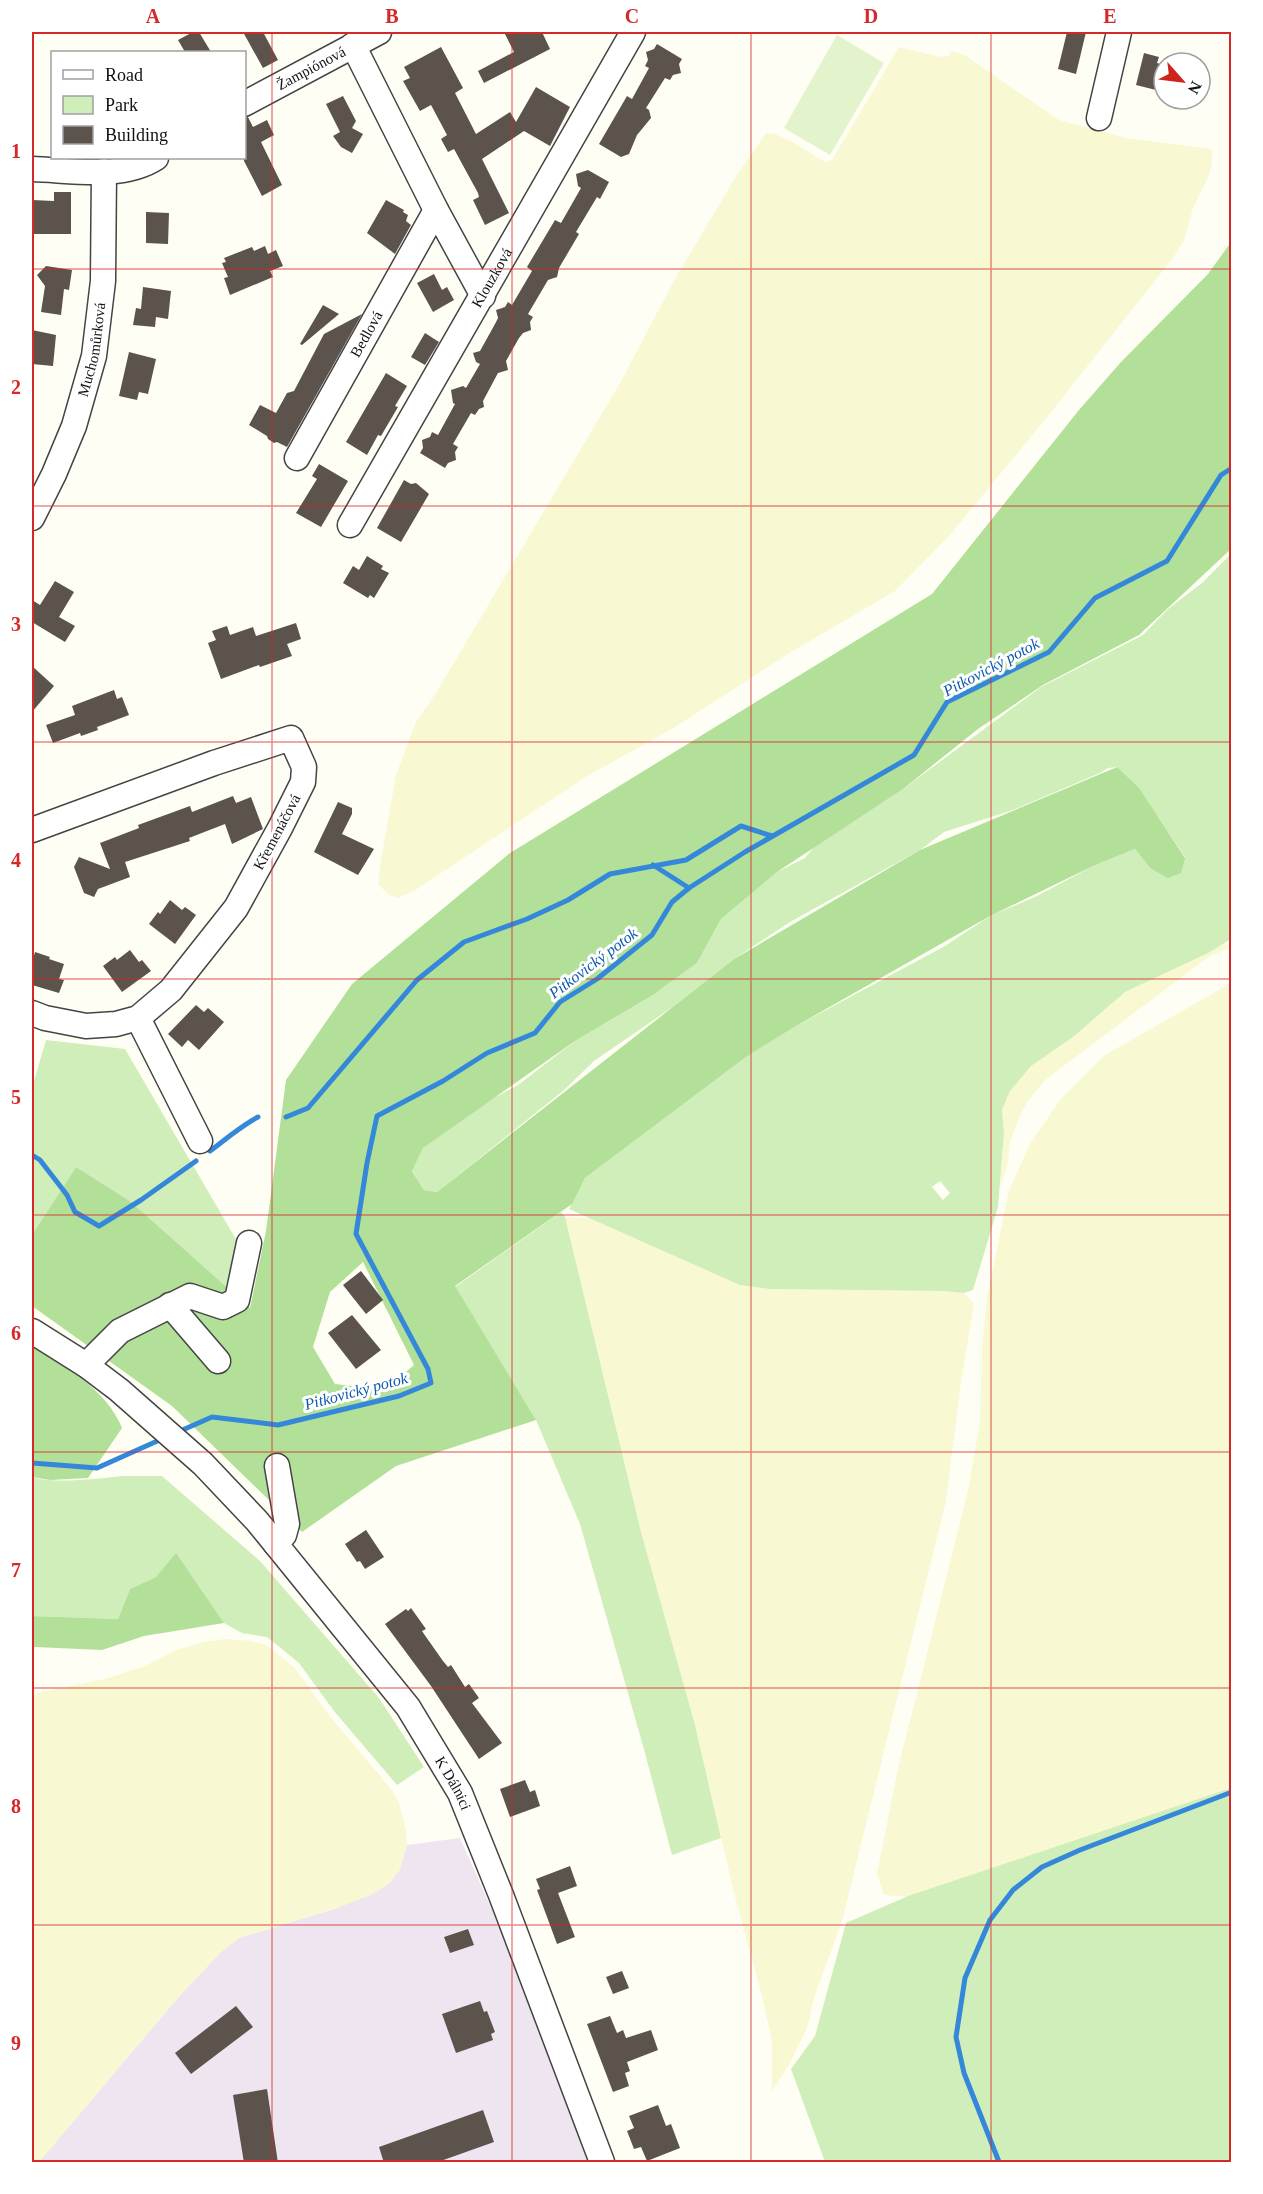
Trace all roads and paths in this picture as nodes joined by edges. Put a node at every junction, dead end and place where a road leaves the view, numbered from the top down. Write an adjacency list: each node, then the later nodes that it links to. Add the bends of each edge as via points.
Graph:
1 (379, 32): 4 (street, Žampiónová)
2 (633, 32): 11 (street, Klouzková)
3 (1119, 32): 6 (street)
4 (353, 45): 5 (street, Žampiónová); 10 (street)
5 (246, 103)
6 (1098, 118)
7 (154, 159): 9 (street, via 139,168)
8 (32, 169): 9 (street)
9 (104, 171): 13 (street, Muchomůrková, via 103,281 94,356 74,426)
10 (436, 210): 11 (street); 12 (street, Bedlová)
11 (483, 296): 14 (street, Klouzková)
12 (297, 458)
13 (32, 518)
14 (350, 525)
15 (32, 830): 17 (street, Křemenáčová, via 291,738 304,767 303,782 280,828 236,908 171,990)
16 (32, 1013): 17 (street, Křemenáčová, via 86,1026)
17 (138, 1018): 18 (street)
18 (200, 1141)
19 (249, 1243): 20 (street, via 237,1300 223,1307 190,1296)
20 (170, 1305): 22 (street); 23 (street, via 120,1331)
21 (32, 1331): 23 (street, K Dálnici)
22 (218, 1362)
23 (86, 1365): 25 (street, K Dálnici, via 203,1464)
24 (277, 1466): 25 (street, via 287,1524 284,1535)
25 (275, 1543): 26 (street, K Dálnici, via 408,1707 460,1793)
26 (602, 2163)

